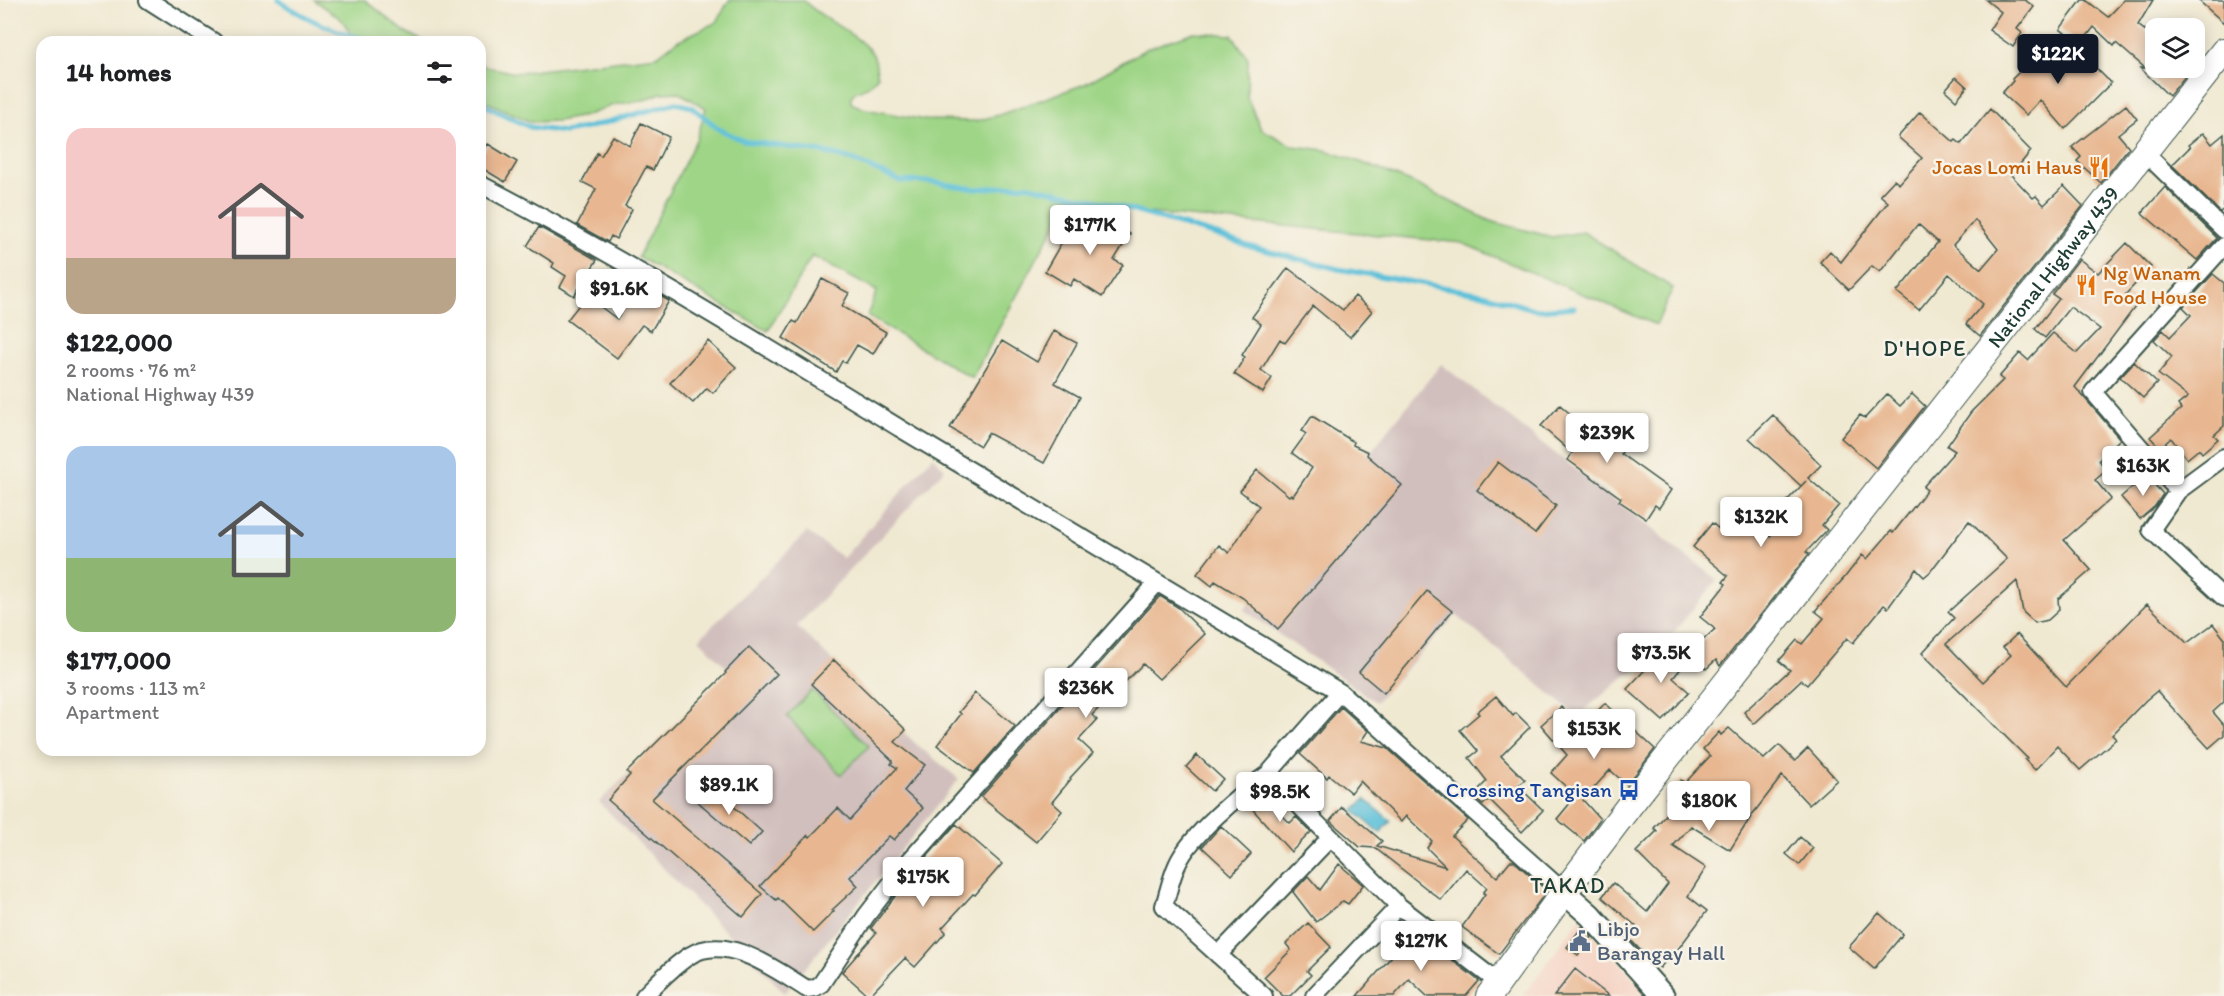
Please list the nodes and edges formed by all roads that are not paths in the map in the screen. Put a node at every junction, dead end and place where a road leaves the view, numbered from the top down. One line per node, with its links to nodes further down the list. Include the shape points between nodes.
1 (148, 0): 2 (street)
2 (205, 36)
3 (2224, 51): 4 (main road, National Highway 439)
4 (2144, 152): 6 (street); 15 (main road, National Highway 439)
5 (486, 187): 10 (street, via 576,235 818,377)
6 (2224, 230)
7 (2224, 246): 9 (street, via 2093,392)
8 (2224, 457): 9 (street)
9 (2178, 491): 11 (street, via 2151,530)
10 (1156, 583): 12 (street); 19 (street, via 903,868 821,984 807,989 742,954 710,949 691,954)
11 (2224, 598)
12 (1340, 692): 13 (street); 15 (street)
13 (1268, 774): 14 (street); 17 (street, via 1244,791 1201,833 1177,864 1164,906)
14 (1330, 838): 16 (street); 17 (street)
15 (1564, 892): 18 (main road, National Highway 439); 22 (street)
16 (1399, 906): 18 (street); 21 (street)
17 (1218, 955): 20 (street)
18 (1494, 990)
19 (644, 996)
20 (1264, 996)
21 (1314, 996)
22 (1663, 996)

